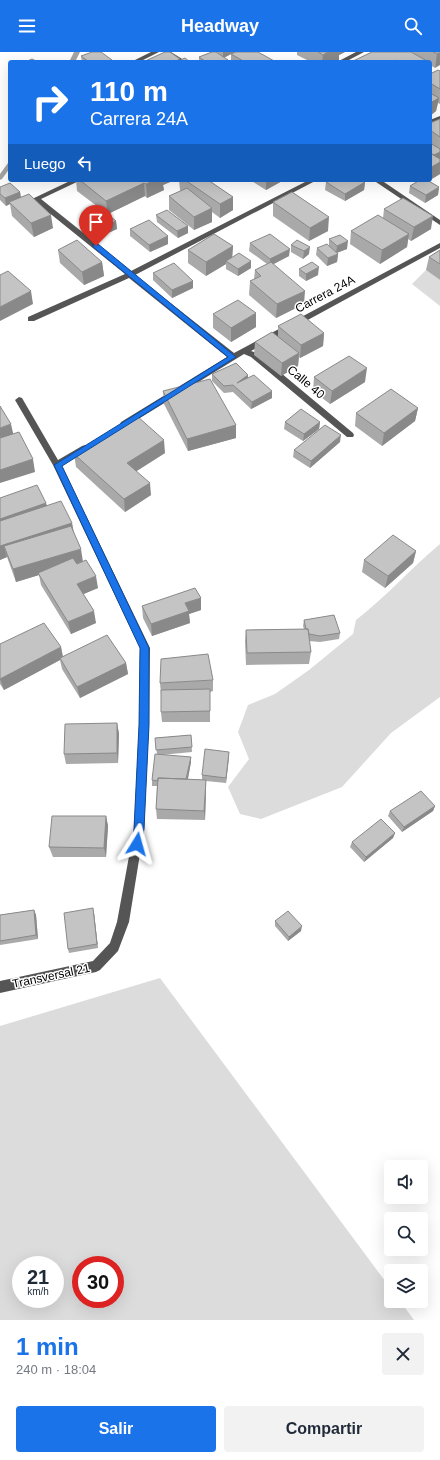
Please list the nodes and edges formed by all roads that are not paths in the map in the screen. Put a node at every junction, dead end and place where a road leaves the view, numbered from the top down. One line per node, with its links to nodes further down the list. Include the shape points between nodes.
1 (156, 52): 4 (street)
2 (167, 52): 5 (street)
3 (361, 52): 6 (street)
4 (138, 60)
5 (181, 60)
6 (344, 60)
7 (74, 182): 12 (street, via 36,199)
8 (310, 182): 12 (street)
9 (379, 182): 10 (street)
10 (440, 224)
11 (440, 245): 14 (street, Carrera 24A)
12 (131, 274): 13 (street); 15 (street)
13 (31, 319)
14 (244, 351): 15 (street, Carrera 24A); 18 (street, Calle 40, via 254,355)
15 (233, 357): 17 (street, Carrera 24A)
16 (19, 400): 20 (street, Transversal 21)
17 (118, 428)
18 (350, 435)
19 (91, 444): 20 (street)
20 (58, 465): 21 (street, Transversal 21, via 145,648 139,829 123,922 114,947 96,966)
21 (0, 987)

